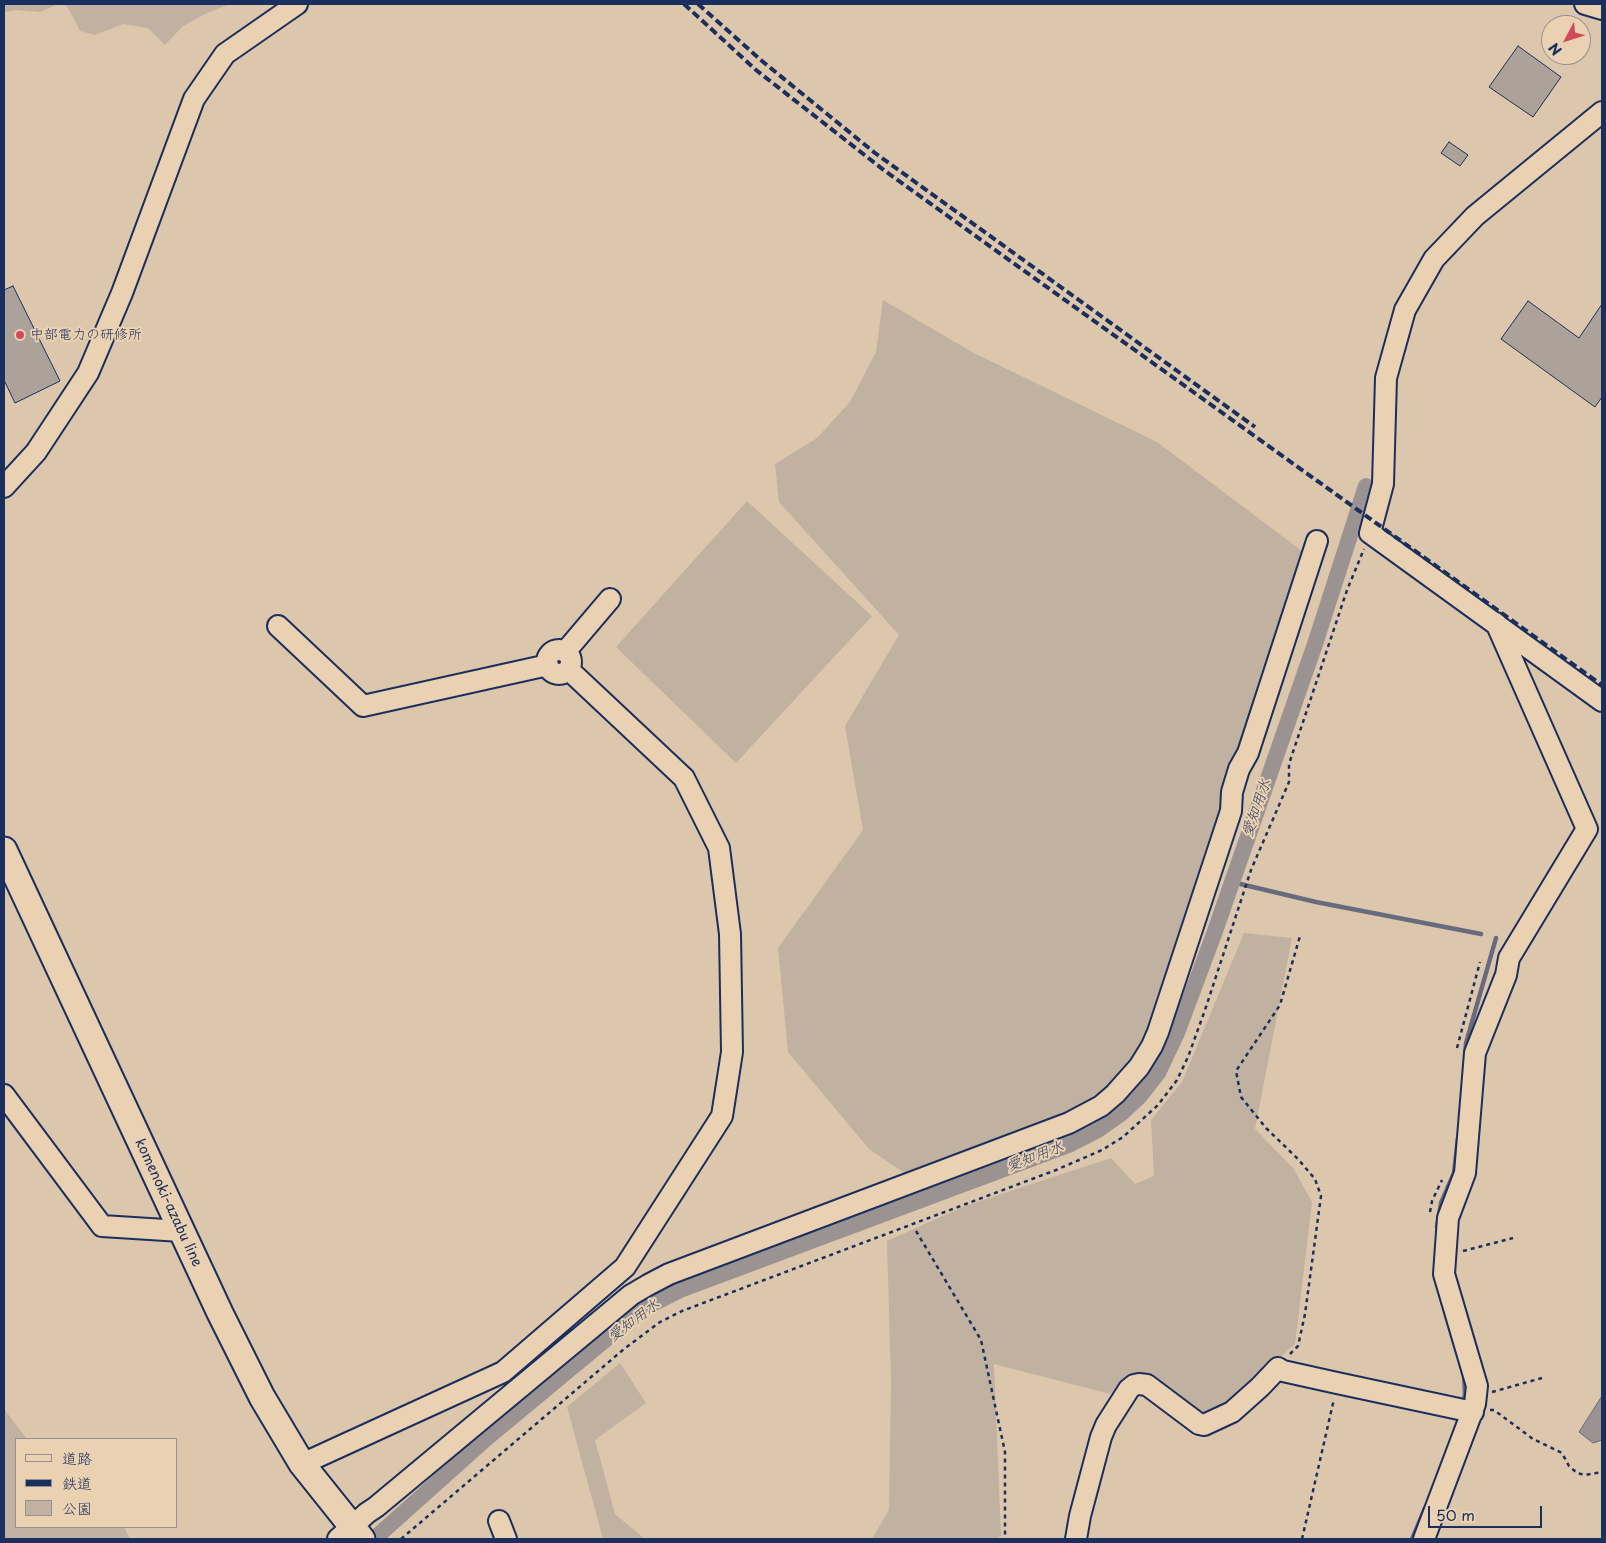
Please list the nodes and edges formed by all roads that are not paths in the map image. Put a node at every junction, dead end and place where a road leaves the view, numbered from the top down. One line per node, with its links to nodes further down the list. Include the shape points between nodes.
1 (297, 4): 5 (street, via 225,54 194,99 122,293 88,373 36,452)
2 (1585, 4): 3 (street)
3 (1602, 9)
4 (1602, 112): 8 (street, via 1475,216 1434,259 1405,310 1386,378 1383,484 1370,533)
5 (4, 488)
6 (1317, 541): 18 (street, via 1248,754 1239,769 1232,792 1231,811 1158,1032 1139,1067 1115,1094 1101,1106 1069,1123 669,1274 648,1285 631,1295 399,1488)
7 (610, 599): 10 (street)
8 (1496, 623): 11 (street); 15 (street, via 1587,829 1509,958 1506,975 1475,1053 1465,1173 1448,1218 1444,1274 1477,1386)
9 (278, 626): 10 (street, via 363,706 548,665 552,672 559,674)
10 (567, 661): 16 (street, via 684,778 719,848 730,934 732,1052 722,1116 625,1267 502,1372)
11 (1602, 701)
12 (4, 850): 14 (main road, komenoki-azabu line)
13 (4, 1096): 14 (street, via 102,1226)
14 (181, 1231): 16 (main road, komenoki-azabu line, via 262,1397)
15 (1474, 1405): 19 (street); 21 (street, via 1338,1383 1278,1368 1232,1412 1204,1425 1147,1385 1134,1385 1101,1436)
16 (302, 1464): 18 (main road, komenoki-azabu line)
17 (499, 1521): 20 (street)
18 (351, 1533)
19 (1429, 1537)
20 (506, 1539)
21 (1076, 1539)

